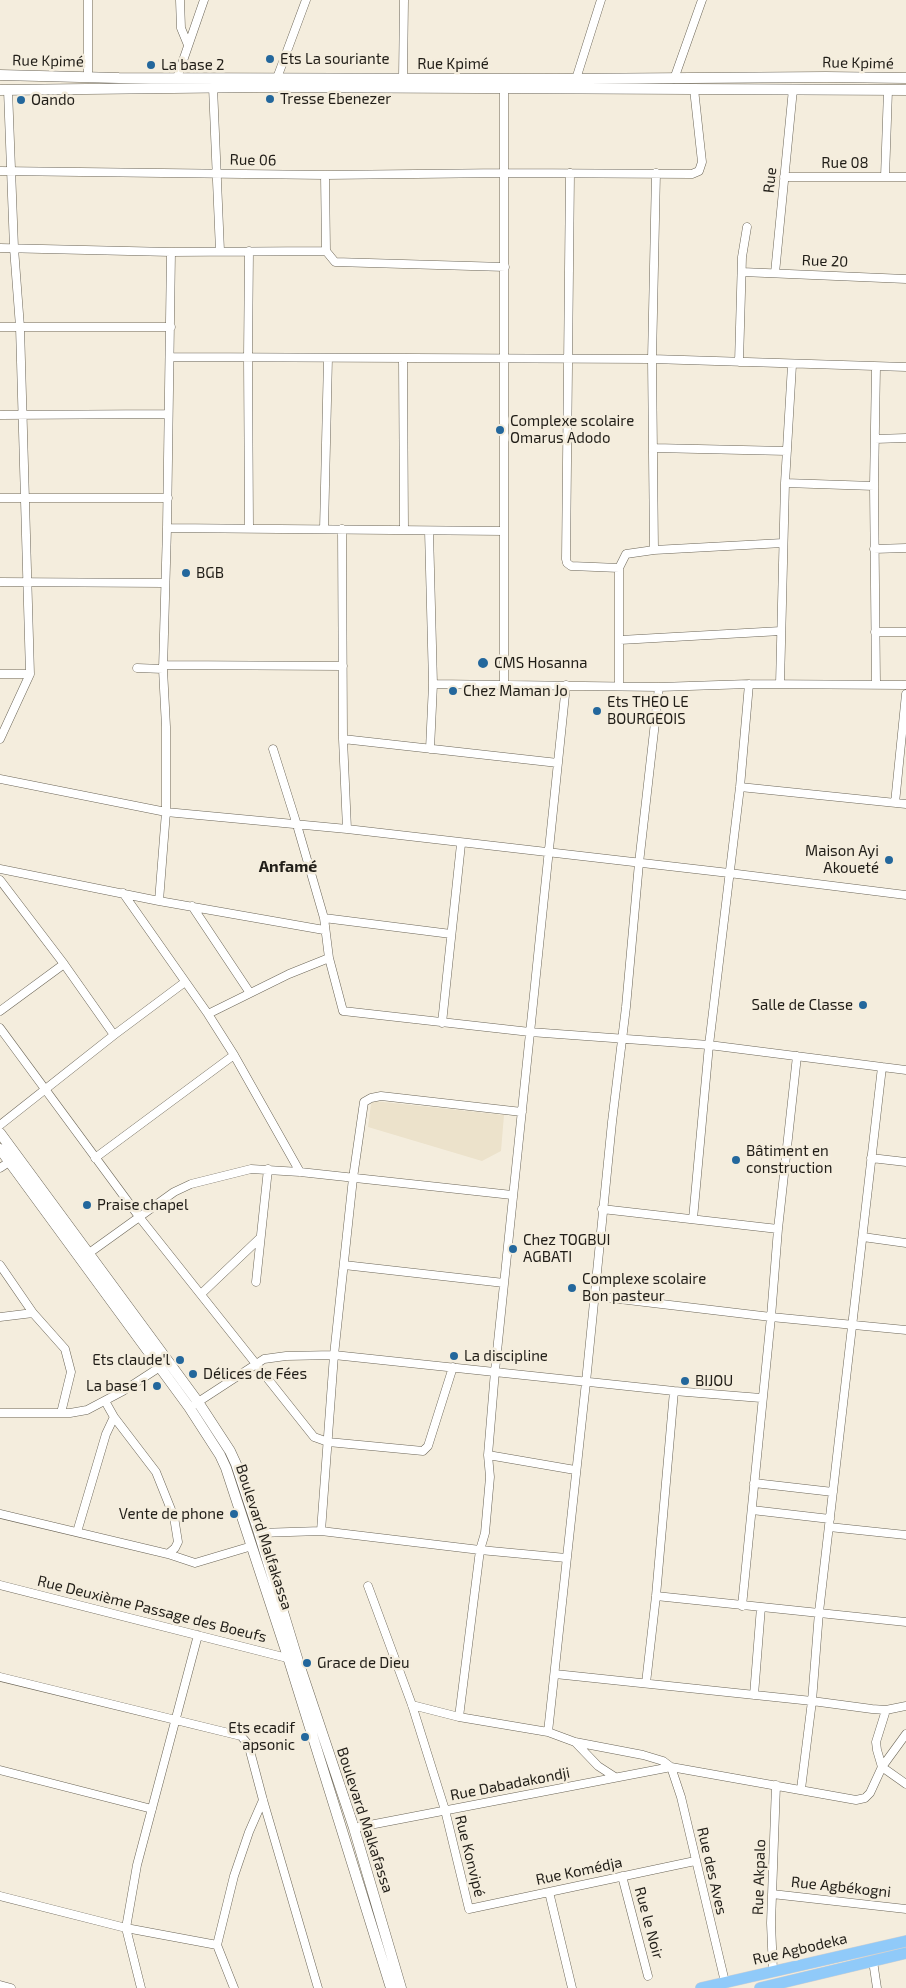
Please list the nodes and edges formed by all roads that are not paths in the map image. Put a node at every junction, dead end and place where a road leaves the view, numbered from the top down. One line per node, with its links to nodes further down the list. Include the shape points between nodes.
1 (88, 0): 10 (street)
2 (180, 0): 8 (street, via 181,28)
3 (204, 0): 8 (street)
4 (306, 0): 12 (street)
5 (404, 0): 13 (street)
6 (601, 0): 15 (street)
7 (702, 0): 16 (street)
8 (188, 45): 11 (street)
9 (0, 75): 10 (main road, Rue Kpimé)
10 (88, 77): 11 (main road, Rue Kpimé)
11 (177, 78): 12 (main road, Rue Kpimé)
12 (277, 78): 13 (main road, Rue Kpimé)
13 (402, 78): 15 (main road, Rue Kpimé)
14 (906, 78): 16 (main road, Rue Kpimé)
15 (576, 79): 16 (main road, Rue Kpimé)
16 (674, 79)
17 (213, 87): 18 (main road, Rue Kpimé); 21 (main road, Rue Kpimé); 26 (street)
18 (504, 88): 19 (main road, Rue Kpimé); 27 (street)
19 (694, 89): 20 (main road, Rue Kpimé); 29 (street, Rue 06, via 701,167 692,174)
20 (793, 89): 22 (main road, Rue Kpimé); 31 (street, Rue)
21 (4, 90): 25 (street)
22 (888, 90): 23 (main road, Rue Kpimé); 32 (street)
23 (906, 90)
24 (0, 171): 25 (street, Rue 06)
25 (12, 171): 26 (street, Rue 06); 36 (street)
26 (217, 173): 30 (street, Rue 06); 37 (street)
27 (506, 173): 28 (street, Rue 06); 30 (street, Rue 06); 41 (street)
28 (570, 173): 29 (street, Rue 06); 53 (street)
29 (656, 174): 54 (street)
30 (325, 175): 39 (street)
31 (784, 177): 32 (street, Rue 08); 43 (street, Rue)
32 (885, 177): 33 (street, Rue 08)
33 (906, 177)
34 (747, 226): 42 (street)
35 (0, 248): 36 (street)
36 (14, 248): 40 (street); 47 (street)
37 (220, 251): 38 (street); 40 (street)
38 (249, 251): 39 (street); 48 (street)
39 (326, 251): 41 (street, via 332,260 339,263)
40 (171, 252): 46 (street)
41 (504, 267): 52 (street)
42 (742, 272): 43 (street, Rue 20); 55 (street)
43 (775, 273): 44 (street, Rue 20)
44 (906, 278)
45 (0, 327): 47 (street)
46 (171, 327): 47 (street); 49 (street)
47 (20, 328): 61 (street)
48 (248, 356): 49 (street); 50 (street); 72 (street)
49 (170, 357): 59 (street)
50 (328, 358): 51 (street); 73 (street)
51 (403, 359): 52 (street); 75 (street)
52 (504, 359): 53 (street); 77 (street)
53 (567, 359): 54 (street); 82 (street, via 567,563 571,566)
54 (652, 359): 55 (street); 64 (street)
55 (739, 362): 56 (street)
56 (792, 365): 57 (street); 65 (street)
57 (876, 367): 58 (street); 63 (street)
58 (906, 367)
59 (168, 414): 61 (street); 70 (street)
60 (0, 415): 61 (street)
61 (22, 415): 69 (street)
62 (906, 438): 63 (street)
63 (875, 439): 67 (street)
64 (654, 448): 65 (street); 81 (street)
65 (787, 451): 66 (street)
66 (785, 483): 67 (street); 78 (street)
67 (874, 486): 79 (street)
68 (0, 498): 69 (street)
69 (25, 498): 70 (street); 84 (street)
70 (168, 498): 71 (street)
71 (167, 528): 72 (street); 85 (street)
72 (249, 528): 73 (street)
73 (324, 529): 74 (street)
74 (342, 529): 75 (street); 90 (street)
75 (404, 530): 76 (street)
76 (430, 531): 77 (street); 96 (street)
77 (504, 531): 95 (street)
78 (783, 543): 81 (street); 86 (street)
79 (874, 548): 80 (street); 87 (street)
80 (906, 548)
81 (654, 550): 82 (street, via 626,554)
82 (619, 568): 89 (street)
83 (0, 582): 84 (street)
84 (27, 582): 85 (street); 94 (street)
85 (164, 583): 91 (street)
86 (781, 631): 89 (street); 98 (street)
87 (875, 632): 88 (street); 99 (street)
88 (906, 632)
89 (620, 640): 102 (street)
90 (343, 666): 91 (street); 105 (street)
91 (163, 667): 92 (street); 114 (street)
92 (137, 668)
93 (0, 674): 94 (street)
94 (30, 674): 106 (street)
95 (504, 683): 96 (street); 100 (street)
96 (433, 684): 108 (street)
97 (749, 684): 98 (street); 103 (street); 111 (street)
98 (780, 684): 99 (street)
99 (876, 684): 101 (street)
100 (566, 685): 102 (street); 109 (street)
101 (906, 685)
102 (619, 686): 103 (street)
103 (659, 687): 119 (street)
104 (906, 694): 112 (street)
105 (344, 739): 108 (street); 116 (street)
106 (0, 740)
107 (273, 749): 115 (street)
108 (430, 749): 109 (street)
109 (558, 763): 118 (street)
110 (0, 779): 114 (street)
111 (740, 787): 112 (street); 121 (street)
112 (895, 803): 113 (street)
113 (906, 804)
114 (166, 812): 115 (street); 125 (street)
115 (297, 825): 116 (street); 127 (street)
116 (347, 829): 117 (street)
117 (461, 844): 118 (street); 129 (street)
118 (548, 852): 119 (street); 138 (street)
119 (639, 863): 121 (street); 140 (street)
120 (0, 869): 123 (street)
121 (728, 873): 124 (street); 141 (street)
122 (0, 880): 131 (street)
123 (123, 894): 125 (street); 132 (street)
124 (906, 895)
125 (159, 901): 126 (street)
126 (192, 906): 128 (street); 133 (street)
127 (324, 918): 128 (street); 129 (street)
128 (324, 930): 130 (street)
129 (451, 934): 136 (street)
130 (329, 958): 133 (street); 136 (street, via 343,1011)
131 (64, 964): 134 (street); 139 (street)
132 (185, 982): 135 (street); 139 (street)
133 (250, 993): 135 (street)
134 (0, 1011)
135 (208, 1014): 142 (street)
136 (442, 1023): 138 (street)
137 (0, 1028): 146 (street)
138 (530, 1032): 140 (street); 147 (street)
139 (114, 1035): 146 (street)
140 (622, 1039): 141 (street); 160 (street)
141 (709, 1045): 143 (street); 162 (street)
142 (234, 1055): 151 (street); 157 (street)
143 (797, 1056): 144 (street); 163 (street)
144 (882, 1067): 145 (street); 152 (street)
145 (906, 1070)
146 (45, 1090): 148 (street); 151 (street)
147 (522, 1112): 158 (street, via 381,1096 371,1098 364,1102); 159 (street)
148 (0, 1125)
149 (0, 1133): 167 (main road, Boulevard Malfakassa)
150 (0, 1149): 153 (main road, Boulevard Malfakassa)
151 (95, 1158): 161 (street)
152 (871, 1158): 154 (street); 164 (street)
153 (9, 1162): 155 (street); 167 (main road, Boulevard Malfakassa)
154 (906, 1162)
155 (0, 1168)
156 (268, 1169): 157 (street); 161 (street, via 251,1169 191,1184 174,1192); 165 (street)
157 (300, 1172): 158 (street)
158 (353, 1178): 159 (street); 169 (street)
159 (512, 1196): 171 (street)
160 (602, 1209): 162 (street); 173 (street)
161 (140, 1218): 167 (street); 172 (street)
162 (693, 1219): 163 (street)
163 (778, 1229): 176 (street)
164 (863, 1237): 166 (street); 177 (street)
165 (260, 1238): 170 (street); 172 (street)
166 (906, 1242)
167 (85, 1256): 182 (main road, Boulevard Malfakassa); 188 (main road, Boulevard Malfakassa)
168 (0, 1265): 174 (street)
169 (344, 1265): 171 (street); 179 (street)
170 (256, 1282)
171 (504, 1283): 183 (street)
172 (201, 1294): 180 (street)
173 (594, 1296): 176 (street); 184 (street)
174 (33, 1313): 175 (street); 190 (street, via 64,1349 69,1360 71,1372)
175 (0, 1317)
176 (771, 1317): 177 (street); 186 (street)
177 (853, 1323): 178 (street); 196 (street)
178 (906, 1330)
179 (334, 1355): 180 (street, via 273,1357); 181 (street); 192 (street)
180 (255, 1364): 188 (street); 192 (street, via 314,1437)
181 (453, 1367): 183 (street); 192 (street, via 428,1446 423,1451)
182 (160, 1368): 187 (street); 188 (main road, Boulevard Malfakassa)
183 (495, 1371): 184 (street); 193 (street)
184 (586, 1382): 185 (street); 194 (street)
185 (674, 1391): 186 (street); 210 (street)
186 (761, 1398): 195 (street)
187 (105, 1401): 190 (street, via 87,1410); 191 (street)
188 (193, 1405): 202 (main road, Boulevard Malfakassa, via 230,1451); 204 (main road, Boulevard Malfakassa, via 226,1468)
189 (0, 1413): 190 (street)
190 (62, 1413)
191 (114, 1417): 201 (street); 206 (street, via 156,1472 174,1517 178,1542)
192 (328, 1442): 200 (street)
193 (488, 1456): 194 (street); 205 (street, via 490,1477 486,1534)
194 (575, 1470): 207 (street)
195 (754, 1484): 196 (street); 197 (street)
196 (833, 1492): 199 (street)
197 (752, 1510): 199 (street); 211 (street)
198 (0, 1514): 201 (street)
199 (830, 1523): 203 (street); 213 (street)
200 (321, 1531): 202 (street); 205 (street)
201 (77, 1532): 206 (street)
202 (259, 1533): 216 (main road, Boulevard Malfakassa)
203 (906, 1535)
204 (252, 1546): 206 (street, via 195,1563); 216 (main road, Boulevard Malfakassa)
205 (480, 1550): 207 (street); 225 (street)
206 (168, 1554)
207 (566, 1558): 217 (street)
208 (0, 1585): 215 (street, Rue Deuxième Passage des Boeufs)
209 (368, 1586): 222 (street, Rue Konvipé)
210 (656, 1596): 211 (street); 219 (street)
211 (742, 1606): 212 (street)
212 (761, 1607): 213 (street); 220 (street)
213 (819, 1612): 214 (street); 221 (street)
214 (906, 1622)
215 (198, 1635): 216 (street, Rue Deuxième Passage des Boeufs); 226 (street)
216 (293, 1659): 240 (main road, Boulevard Malkafassa); 261 (main road, Boulevard Malfakassa)
217 (555, 1674): 219 (street); 227 (street)
218 (0, 1677): 226 (street)
219 (646, 1683): 220 (street)
220 (754, 1696): 221 (street)
221 (812, 1701): 224 (street); 236 (street)
222 (412, 1705): 225 (street); 239 (street, Rue Konvipé)
223 (906, 1706): 224 (street)
224 (886, 1710): 231 (street, via 876,1742)
225 (459, 1718): 227 (street)
226 (176, 1721): 237 (street, via 241,1736 248,1743); 238 (street)
227 (548, 1732): 229 (street)
228 (906, 1734): 231 (street)
229 (575, 1742): 230 (street, via 643,1756); 233 (street)
230 (671, 1766): 233 (street, Rue Dabadakondji); 235 (street); 241 (street, Rue des Aves)
231 (882, 1767): 234 (street); 236 (street, via 865,1798 856,1800)
232 (0, 1770): 238 (street)
233 (615, 1778): 239 (street, Rue Dabadakondji)
234 (906, 1784)
235 (776, 1785): 236 (street); 244 (street, Rue Akpalo)
236 (800, 1790)
237 (263, 1800): 250 (street, via 234,1876); 260 (street)
238 (152, 1809): 248 (street)
239 (445, 1810): 240 (street, Rue Dabadakondji); 246 (street, Rue Konvipé)
240 (354, 1828): 262 (main road, Boulevard Malkafassa)
241 (695, 1861): 242 (street, Rue Komédja); 256 (street, Rue des Aves)
242 (622, 1876): 243 (street, Rue Komédja); 254 (street, Rue le Noir)
243 (548, 1892): 246 (street, Rue Komédja); 263 (street)
244 (772, 1894): 247 (street, Rue Agbékogni); 253 (street, Rue Akpalo, via 770,1948)
245 (0, 1896): 248 (street)
246 (469, 1909)
247 (906, 1909)
248 (126, 1928): 250 (street); 258 (street)
249 (906, 1941): 253 (main road, Rue Agbodeka)
250 (217, 1945): 259 (street)
251 (906, 1953): 252 (main road, Rue Agbodeka)
252 (873, 1961): 265 (main road, Rue Agbodeka); 266 (street)
253 (773, 1970): 256 (main road, Rue Agbodeka)
254 (648, 1976)
255 (0, 1985): 257 (street)
256 (726, 1985): 264 (main road, Rue Agbodeka)
257 (11, 1988)
258 (141, 1988)
259 (234, 1988)
260 (318, 1988)
261 (391, 1988)
262 (401, 1988)
263 (572, 1988)
264 (701, 1988)
265 (760, 1988)
266 (877, 1988)

